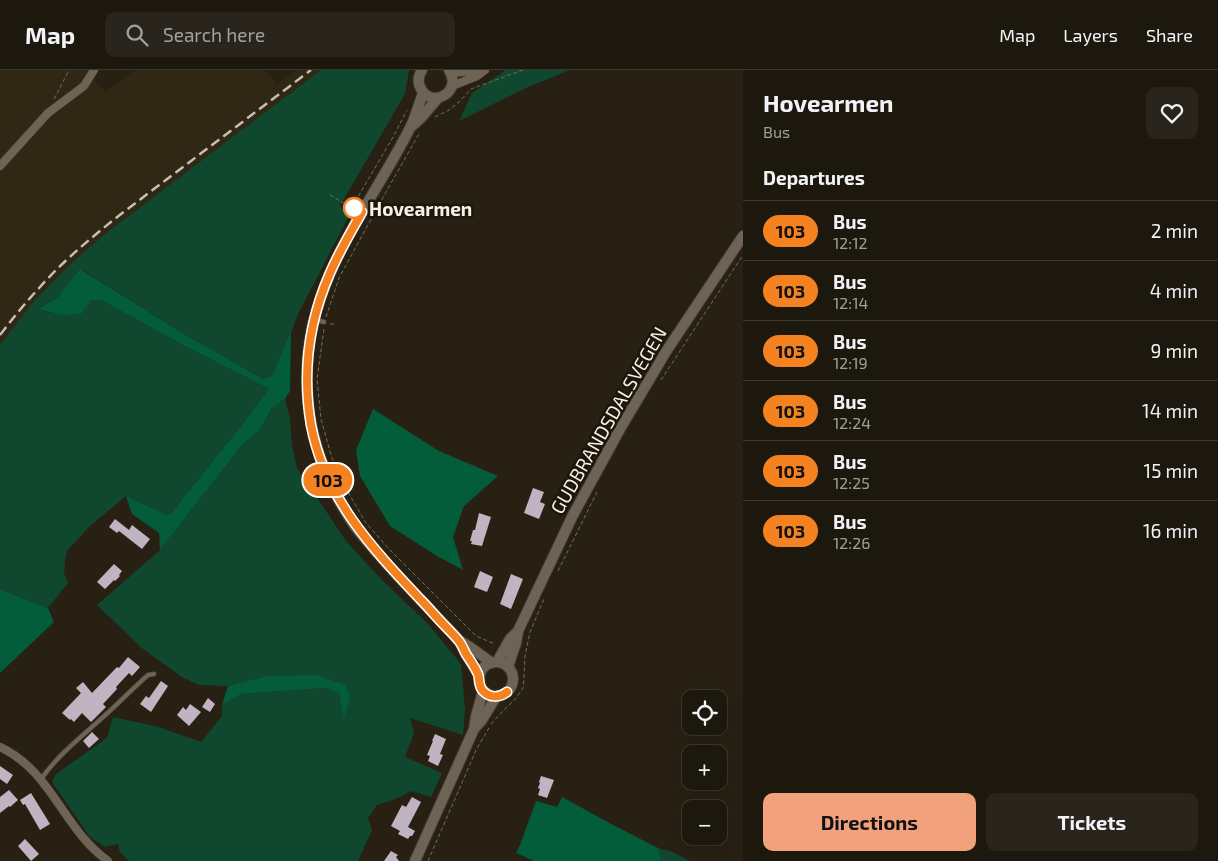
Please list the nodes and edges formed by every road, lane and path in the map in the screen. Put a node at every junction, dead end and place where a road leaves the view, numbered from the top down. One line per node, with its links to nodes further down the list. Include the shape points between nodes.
1 (70, 70): 11 (path)
2 (94, 70): 11 (street, via 84,86)
3 (422, 70): 8 (main road, via 418,83)
4 (485, 70): 6 (street); 7 (street)
5 (523, 70): 12 (path, via 471,89 460,102)
6 (450, 71): 7 (main road)
7 (452, 86): 9 (main road, via 449,92)
8 (423, 93): 9 (main road); 13 (main road)
9 (438, 98): 13 (main road)
10 (408, 107): 17 (path)
11 (48, 113): 15 (street)
12 (435, 117)
13 (411, 126): 17 (main road)
14 (424, 126): 21 (path, via 339,278)
15 (0, 166)
16 (330, 195): 17 (path)
17 (357, 210): 20 (main road)
18 (743, 236): 26 (main road, GUDBRANDSDALSVEGEN, via 628,414 573,515)
19 (743, 255): 22 (path)
20 (314, 320): 21 (lane); 27 (main road, via 307,362 308,404 315,443 329,480 345,511 367,541)
21 (324, 322): 28 (path, via 317,379 321,419 338,475 366,523 390,550 476,636)
22 (661, 379)
23 (596, 493): 24 (path)
24 (557, 572)
25 (546, 596): 40 (path, via 530,632 523,688 479,743)
26 (518, 631): 29 (main road, GUDBRANDSDALSVEGEN); 30 (main road, GUDBRANDSDALSVEGEN)
27 (459, 641): 29 (main road); 32 (main road)
28 (501, 646)
29 (494, 662): 30 (main road); 32 (main road, via 484,667)
30 (508, 667): 34 (main road, via 513,683 504,695)
31 (154, 674): 37 (lane, via 148,675 72,745)
32 (479, 676): 33 (main road)
33 (483, 691): 34 (main road); 35 (main road)
34 (496, 697): 35 (main road)
35 (474, 729): 39 (main road)
36 (0, 747): 37 (street, via 18,757)
37 (41, 779): 38 (street, via 79,832)
38 (108, 861)
39 (415, 861)
40 (428, 861)

